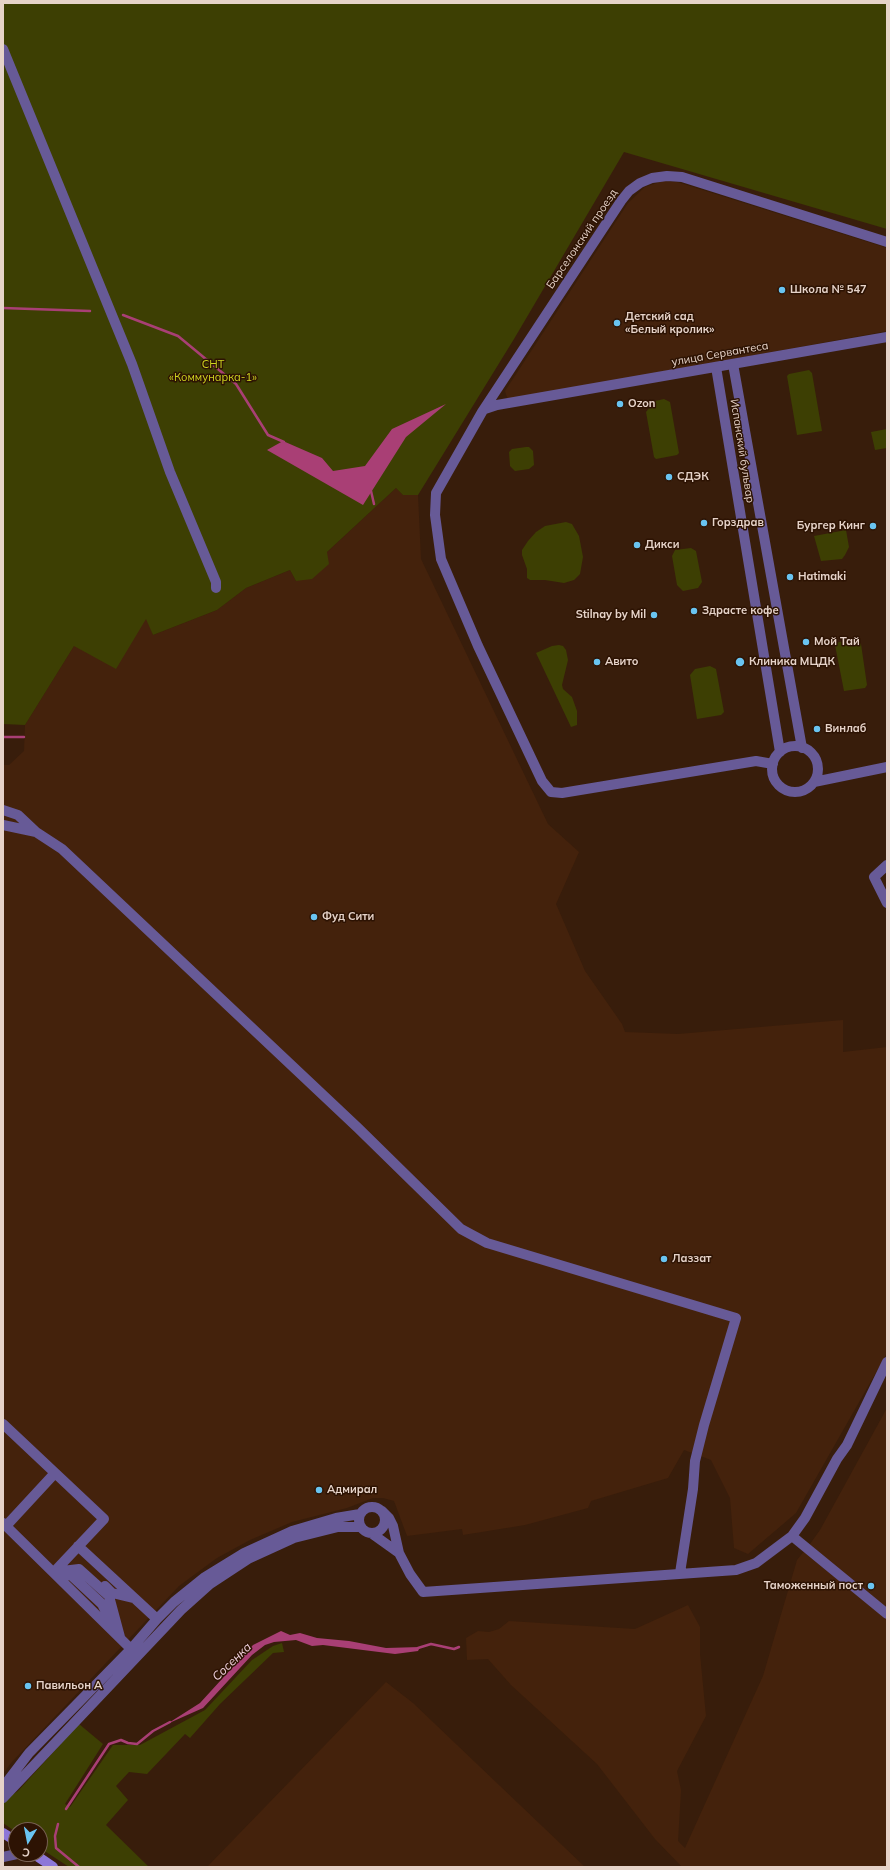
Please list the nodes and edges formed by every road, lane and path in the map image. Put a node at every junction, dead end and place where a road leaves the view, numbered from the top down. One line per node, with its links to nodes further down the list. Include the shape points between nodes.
1 (3, 49): 9 (street, via 132,364 170,472 216,582)
2 (887, 242): 6 (street, Барселонский проезд, via 682,178 652,178 629,191 621,201)
3 (887, 336): 4 (street, улица Сервантеса)
4 (733, 364): 5 (street, улица Сервантеса); 10 (street, Испанский бульвар)
5 (716, 366): 7 (street, улица Сервантеса); 11 (street, Испанский бульвар)
6 (499, 387): 7 (street, via 500,399); 8 (street, Барселонский проезд)
7 (507, 403): 8 (street, улица Сервантеса)
8 (485, 408): 12 (street, Барселонский проезд, via 436,493 435,515 440,555 478,646 545,786 551,792 562,793 756,761)
9 (216, 588)
10 (802, 748): 11 (street, via 795,746); 14 (street, via 817,761 817,776)
11 (780, 752): 12 (street)
12 (773, 764): 14 (street, via 775,780 786,790 802,791)
13 (887, 767): 14 (street)
14 (814, 782)
15 (3, 810): 17 (street, via 18,815)
16 (3, 825): 17 (street)
17 (36, 832): 32 (street, via 62,849 358,1128 461,1229 487,1243 736,1318 696,1461)
18 (887, 865): 19 (street, via 874,877)
19 (887, 903)
20 (887, 1362): 28 (street, via 847,1445)
21 (3, 1424): 22 (street)
22 (55, 1473): 25 (street); 29 (street, via 104,1519)
23 (382, 1511): 24 (street, via 370,1507); 27 (street, via 385,1518 384,1526 379,1532); 30 (street, via 393,1526)
24 (360, 1514): 26 (street); 35 (street, via 292,1531 244,1553 205,1577)
25 (5, 1525): 31 (street)
26 (361, 1527): 27 (street); 39 (street, via 338,1527 294,1538 248,1559 210,1584 181,1610)
27 (371, 1533): 30 (street)
28 (792, 1536): 32 (street, via 756,1563 736,1570); 34 (street)
29 (78, 1546): 31 (street); 33 (street, via 93,1553 123,1581); 33 (street, via 82,1565 112,1593)
30 (399, 1552): 32 (street, via 423,1592)
31 (54, 1572): 36 (street); 36 (street, via 75,1572 105,1600)
32 (680, 1573)
33 (136, 1599): 35 (street)
34 (887, 1614)
35 (157, 1619): 37 (street)
36 (120, 1638): 37 (street)
37 (131, 1649): 38 (street, via 29,1753)
38 (3, 1787)
39 (3, 1798)

